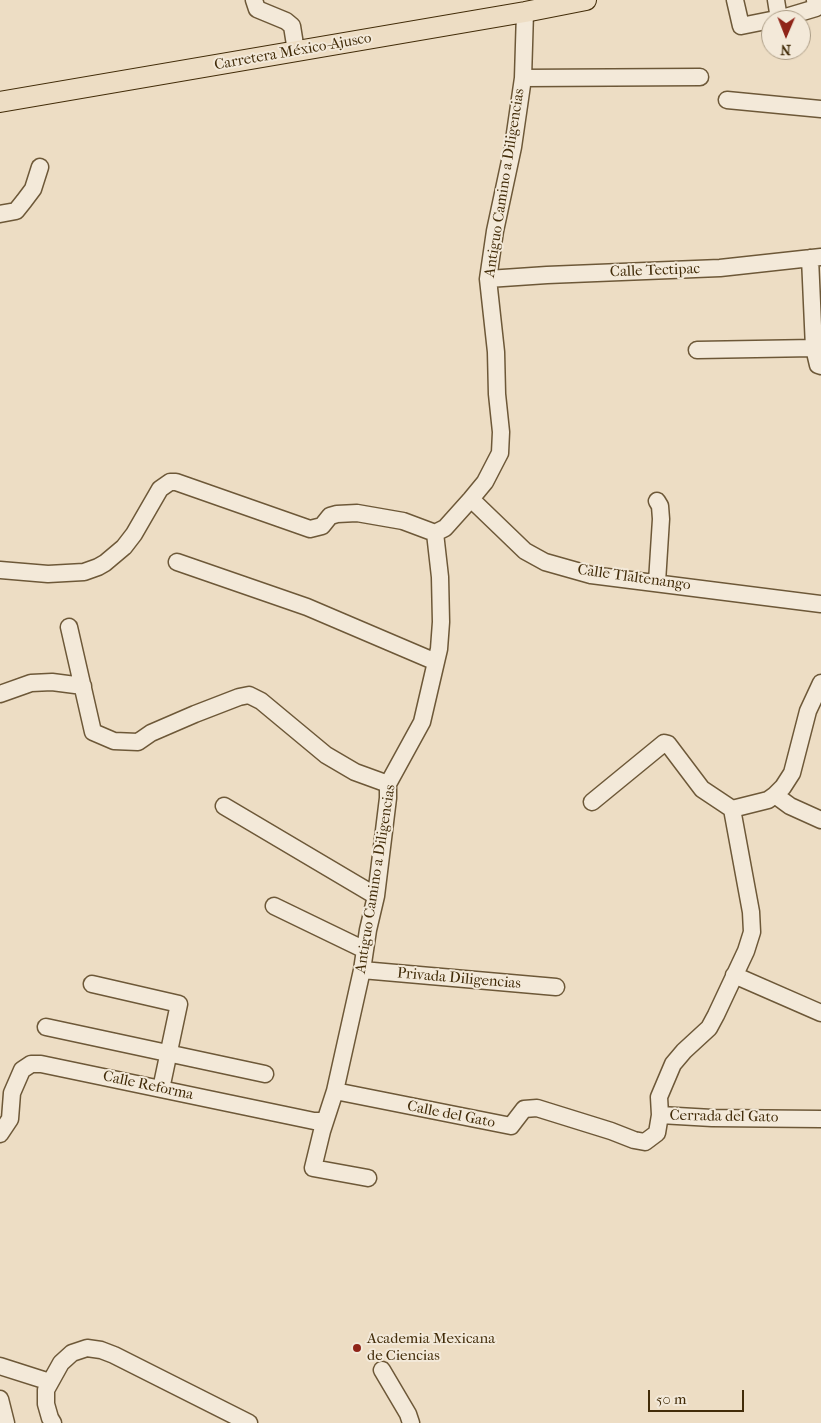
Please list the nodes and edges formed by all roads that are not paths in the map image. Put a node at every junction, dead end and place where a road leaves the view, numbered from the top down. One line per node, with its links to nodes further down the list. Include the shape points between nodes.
1 (254, 0): 9 (street, via 257,9 292,26)
2 (586, 0): 5 (main road, Carretera México-Ajusco)
3 (735, 0): 8 (street, via 742,26)
4 (815, 0): 6 (street, via 816,8)
5 (555, 3): 7 (main road, Carretera México-Ajusco)
6 (809, 10)
7 (525, 12): 9 (main road, Carretera México-Ajusco); 11 (street, Antiguo Camino a Diligencias)
8 (761, 22)
9 (296, 51): 13 (main road, Carretera México-Ajusco)
10 (700, 77): 11 (street)
11 (523, 78): 18 (street, Antiguo Camino a Diligencias)
12 (727, 100): 14 (street)
13 (0, 102)
14 (821, 109)
15 (40, 167): 16 (street, via 33,189 16,211)
16 (0, 214)
17 (815, 257): 18 (street, Calle Tectipac, via 720,268); 19 (street)
18 (488, 279): 22 (street, Antiguo Camino a Diligencias, via 496,352 500,453 485,482)
19 (814, 348): 20 (street); 21 (street)
20 (697, 350)
21 (821, 366)
22 (471, 499): 24 (street, Antiguo Camino a Diligencias, via 445,528); 27 (street, Calle Tlaltenango, via 525,550 545,562 591,574)
23 (657, 501): 27 (street, via 660,519)
24 (435, 532): 26 (street, via 402,521 356,513 330,516 322,526 310,529 180,482 170,482 160,489 124,547 98,567 84,572 48,574); 30 (street, Antiguo Camino a Diligencias, via 441,622)
25 (176, 562): 30 (street, via 307,607)
26 (0, 570)
27 (657, 582): 28 (street, Calle Tlaltenango)
28 (821, 604)
29 (69, 627): 32 (street)
30 (436, 662): 34 (street, Antiguo Camino a Diligencias, via 422,722)
31 (821, 684): 35 (street, via 808,711 792,773)
32 (83, 686): 33 (street, via 31,683); 34 (street, via 93,732 114,741 138,742 195,714 249,695 261,701 326,756 355,772)
33 (0, 694)
34 (388, 784): 40 (street, Antiguo Camino a Diligencias)
35 (775, 795): 38 (street, via 768,800); 39 (street, via 790,806)
36 (592, 802): 38 (street, via 664,743 702,789)
37 (224, 806): 40 (street)
38 (732, 809): 44 (street, via 752,932)
39 (821, 820)
40 (376, 896): 42 (street, Antiguo Camino a Diligencias)
41 (274, 906): 42 (street)
42 (365, 950): 43 (street, Antiguo Camino a Diligencias)
43 (362, 970): 46 (street, Privada Diligencias); 52 (street, Antiguo Camino a Diligencias)
44 (734, 975): 47 (street); 54 (street, via 709,1028 673,1064 659,1098)
45 (92, 984): 49 (street, via 179,1004)
46 (556, 987)
47 (821, 1013)
48 (46, 1027): 49 (street)
49 (169, 1054): 50 (street); 51 (street)
50 (265, 1074)
51 (161, 1089): 55 (street, Calle Reforma, via 31,1064 22,1070 12,1093); 57 (street, Calle Reforma)
52 (335, 1091): 57 (street, Antiguo Camino a Diligencias); 59 (street, Calle del Gato, via 510,1126 524,1109 537,1108)
53 (0, 1102): 55 (street)
54 (660, 1115): 56 (street, Cerrada del Gato); 59 (street, Cerrada del Gato, via 657,1133)
55 (10, 1119): 58 (street)
56 (821, 1119)
57 (325, 1121): 60 (street, Antiguo Camino a Diligencias, via 314,1168)
58 (0, 1134)
59 (645, 1142)
60 (368, 1178)
61 (0, 1366): 63 (street)
62 (382, 1370): 66 (street)
63 (50, 1382): 64 (street, via 46,1390 46,1404); 65 (street, via 61,1363 72,1354 88,1348 101,1350)
64 (53, 1423)
65 (249, 1423)
66 (411, 1423)

